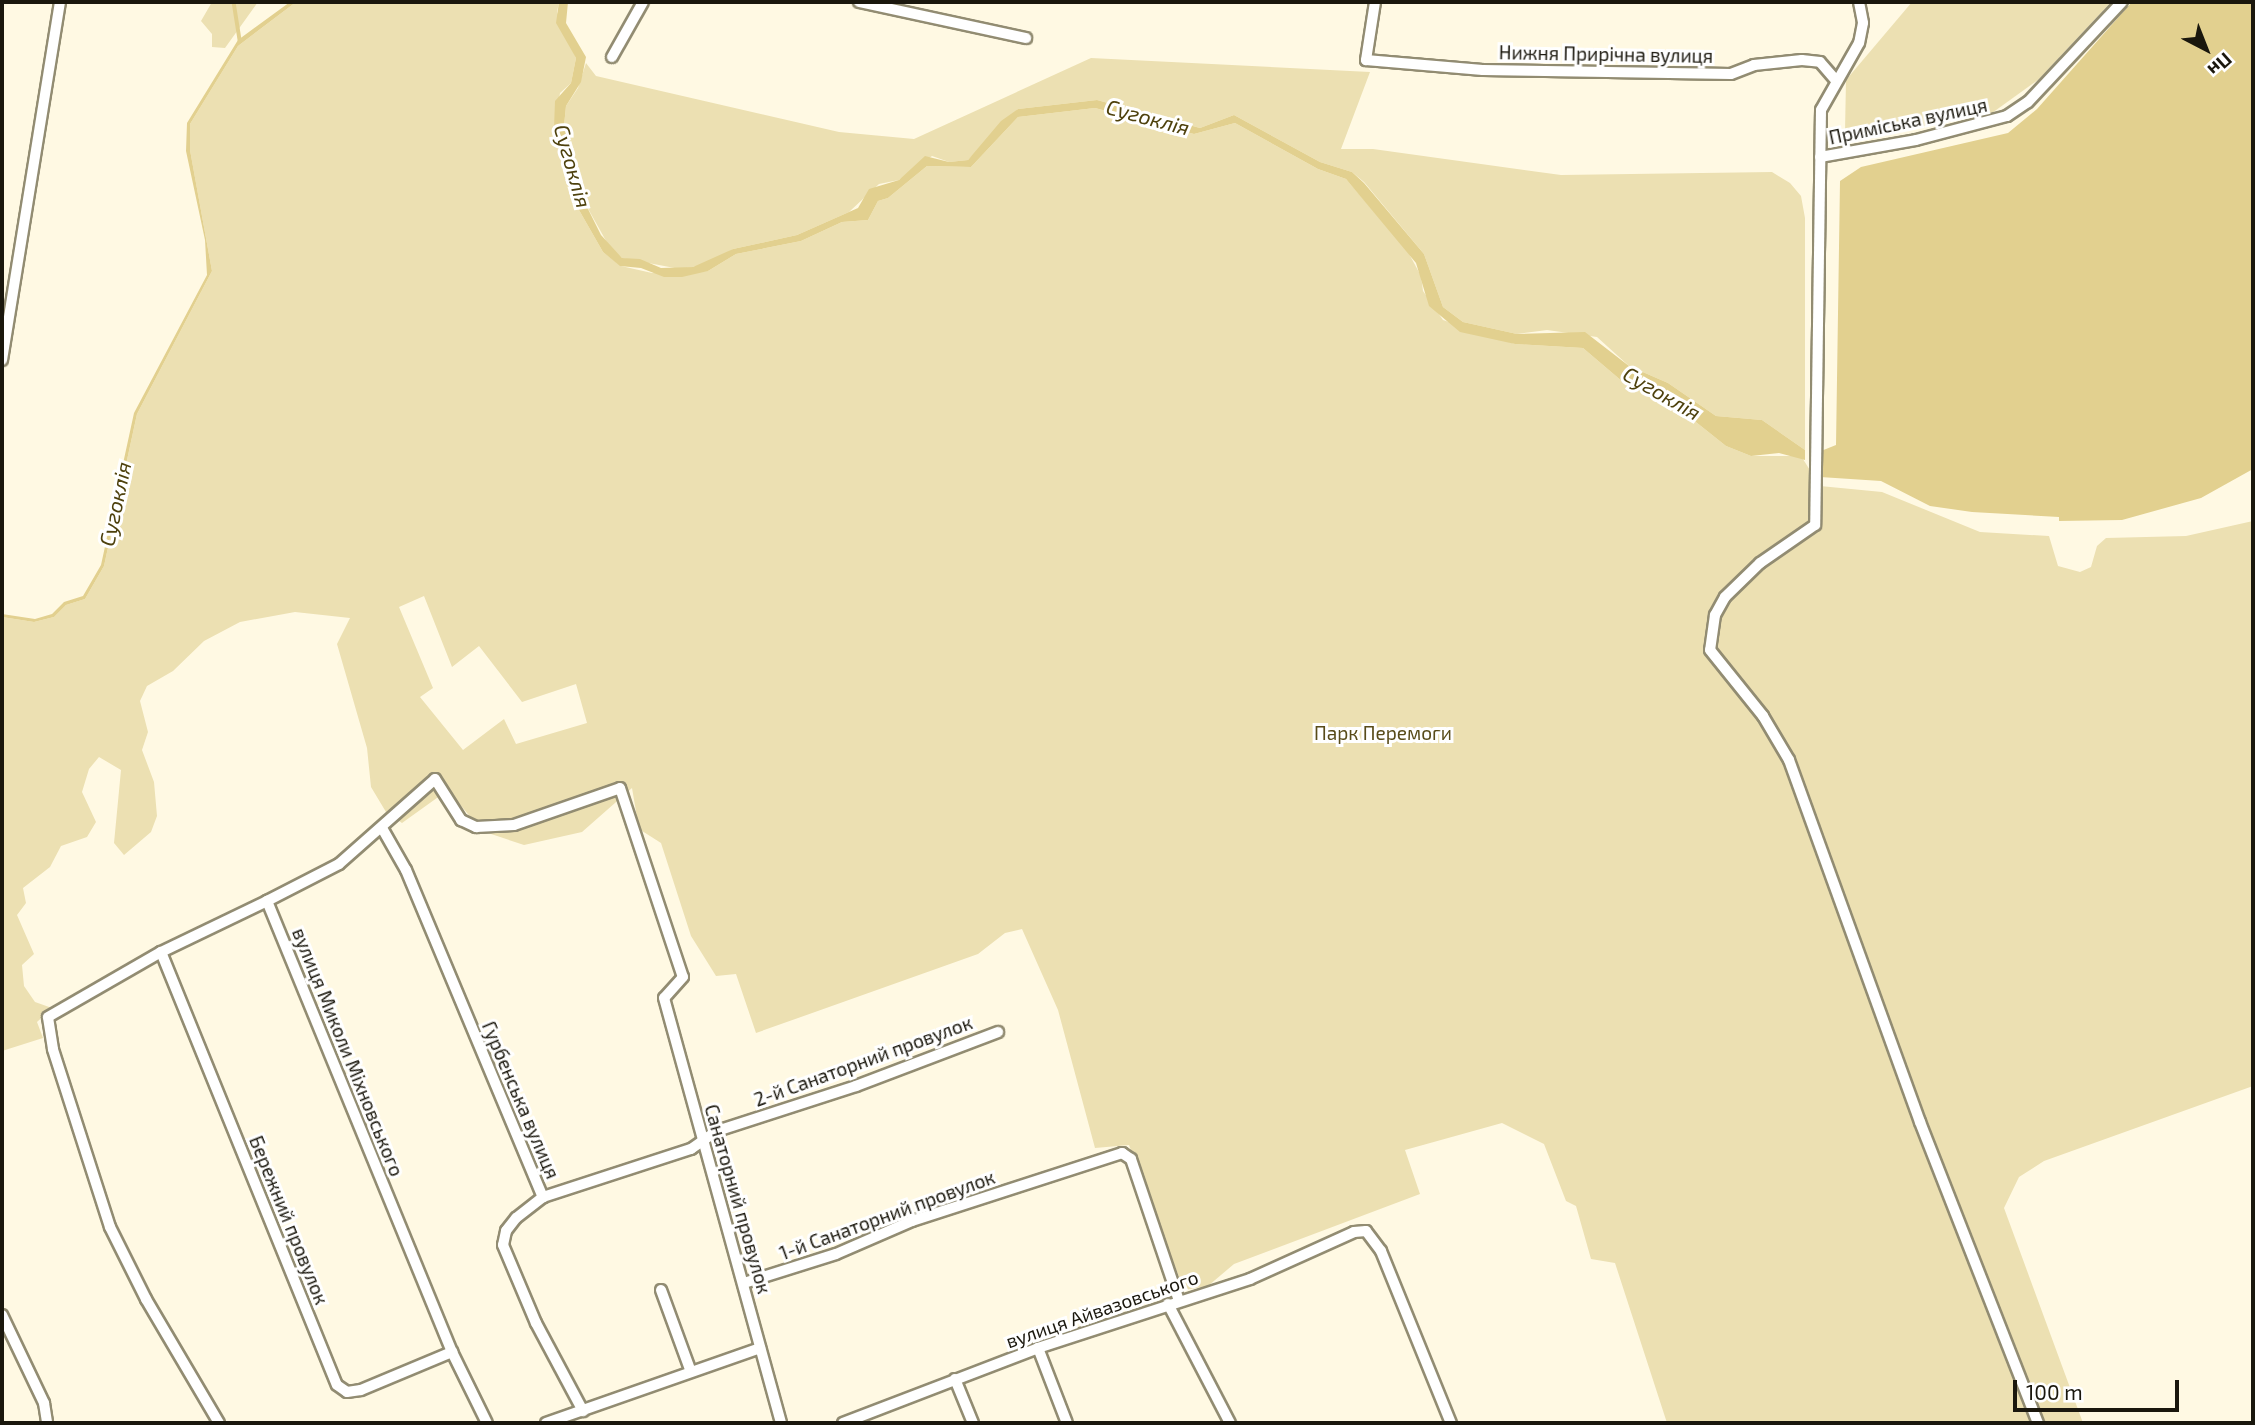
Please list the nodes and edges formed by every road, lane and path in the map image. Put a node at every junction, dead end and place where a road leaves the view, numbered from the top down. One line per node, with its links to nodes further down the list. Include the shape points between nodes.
1 (60, 2): 11 (street)
2 (643, 2): 8 (street)
3 (859, 2): 7 (street)
4 (1375, 2): 9 (street, Нижня Прирічна вулиця, via 1366,60 1483,70 1731,74 1754,65 1802,60 1820,62)
5 (1859, 2): 9 (street, via 1863,23 1859,43)
6 (2122, 2): 10 (street, Приміська вулиця, via 2028,102 2007,116 1916,141)
7 (1026, 38)
8 (612, 57)
9 (1835, 79): 10 (street, via 1821,110)
10 (1820, 157): 40 (street, via 1815,525 1760,563 1725,597 1715,615 1710,650 1763,716 1789,760 1920,1122)
11 (2, 360)
12 (382, 828): 13 (street, via 339,864); 16 (street, Санаторний провулок, via 435,779 461,820 476,827 514,825 620,788 683,977 664,998); 17 (street, Гурбенська вулиця, via 406,870)
13 (267, 901): 14 (street); 24 (street, вулиця Миколи Міхновського)
14 (161, 952): 24 (street, Бережний провулок, via 337,1385 347,1392 361,1390); 30 (street, via 48,1017 53,1049 110,1227 146,1299)
15 (998, 1032): 16 (street, 2-й Санаторний провулок, via 856,1086 717,1131)
16 (703, 1142): 17 (street, 2-й Санаторний провулок); 18 (street, Санаторний провулок)
17 (543, 1197): 27 (street, Гурбенська вулиця, via 516,1218 503,1245)
18 (744, 1283): 20 (street, 1-й Санаторний провулок, via 836,1254 912,1221 1122,1153 1131,1159); 22 (street, Санаторний провулок)
19 (661, 1290): 25 (street)
20 (1174, 1302): 23 (street, вулиця Айвазовського); 38 (street); 39 (street, вулиця Айвазовського, via 1250,1279 1354,1232 1371,1232)
21 (2, 1315): 29 (street, via 44,1403)
22 (760, 1348): 25 (street); 33 (street, Санаторний провулок)
23 (1038, 1348): 26 (street, вулиця Айвазовського); 37 (street)
24 (452, 1352): 31 (street, вулиця Миколи Міхновського)
25 (691, 1372): 27 (street)
26 (955, 1379): 28 (street, вулиця Айвазовського); 36 (street)
27 (583, 1410): 32 (street)
28 (872, 1410): 34 (street, вулиця Айвазовського); 35 (street)
29 (47, 1423)
30 (219, 1423)
31 (487, 1423)
32 (546, 1423)
33 (781, 1423)
34 (843, 1423)
35 (877, 1423)
36 (973, 1423)
37 (1067, 1423)
38 (1230, 1423)
39 (1451, 1423)
40 (2038, 1423)

